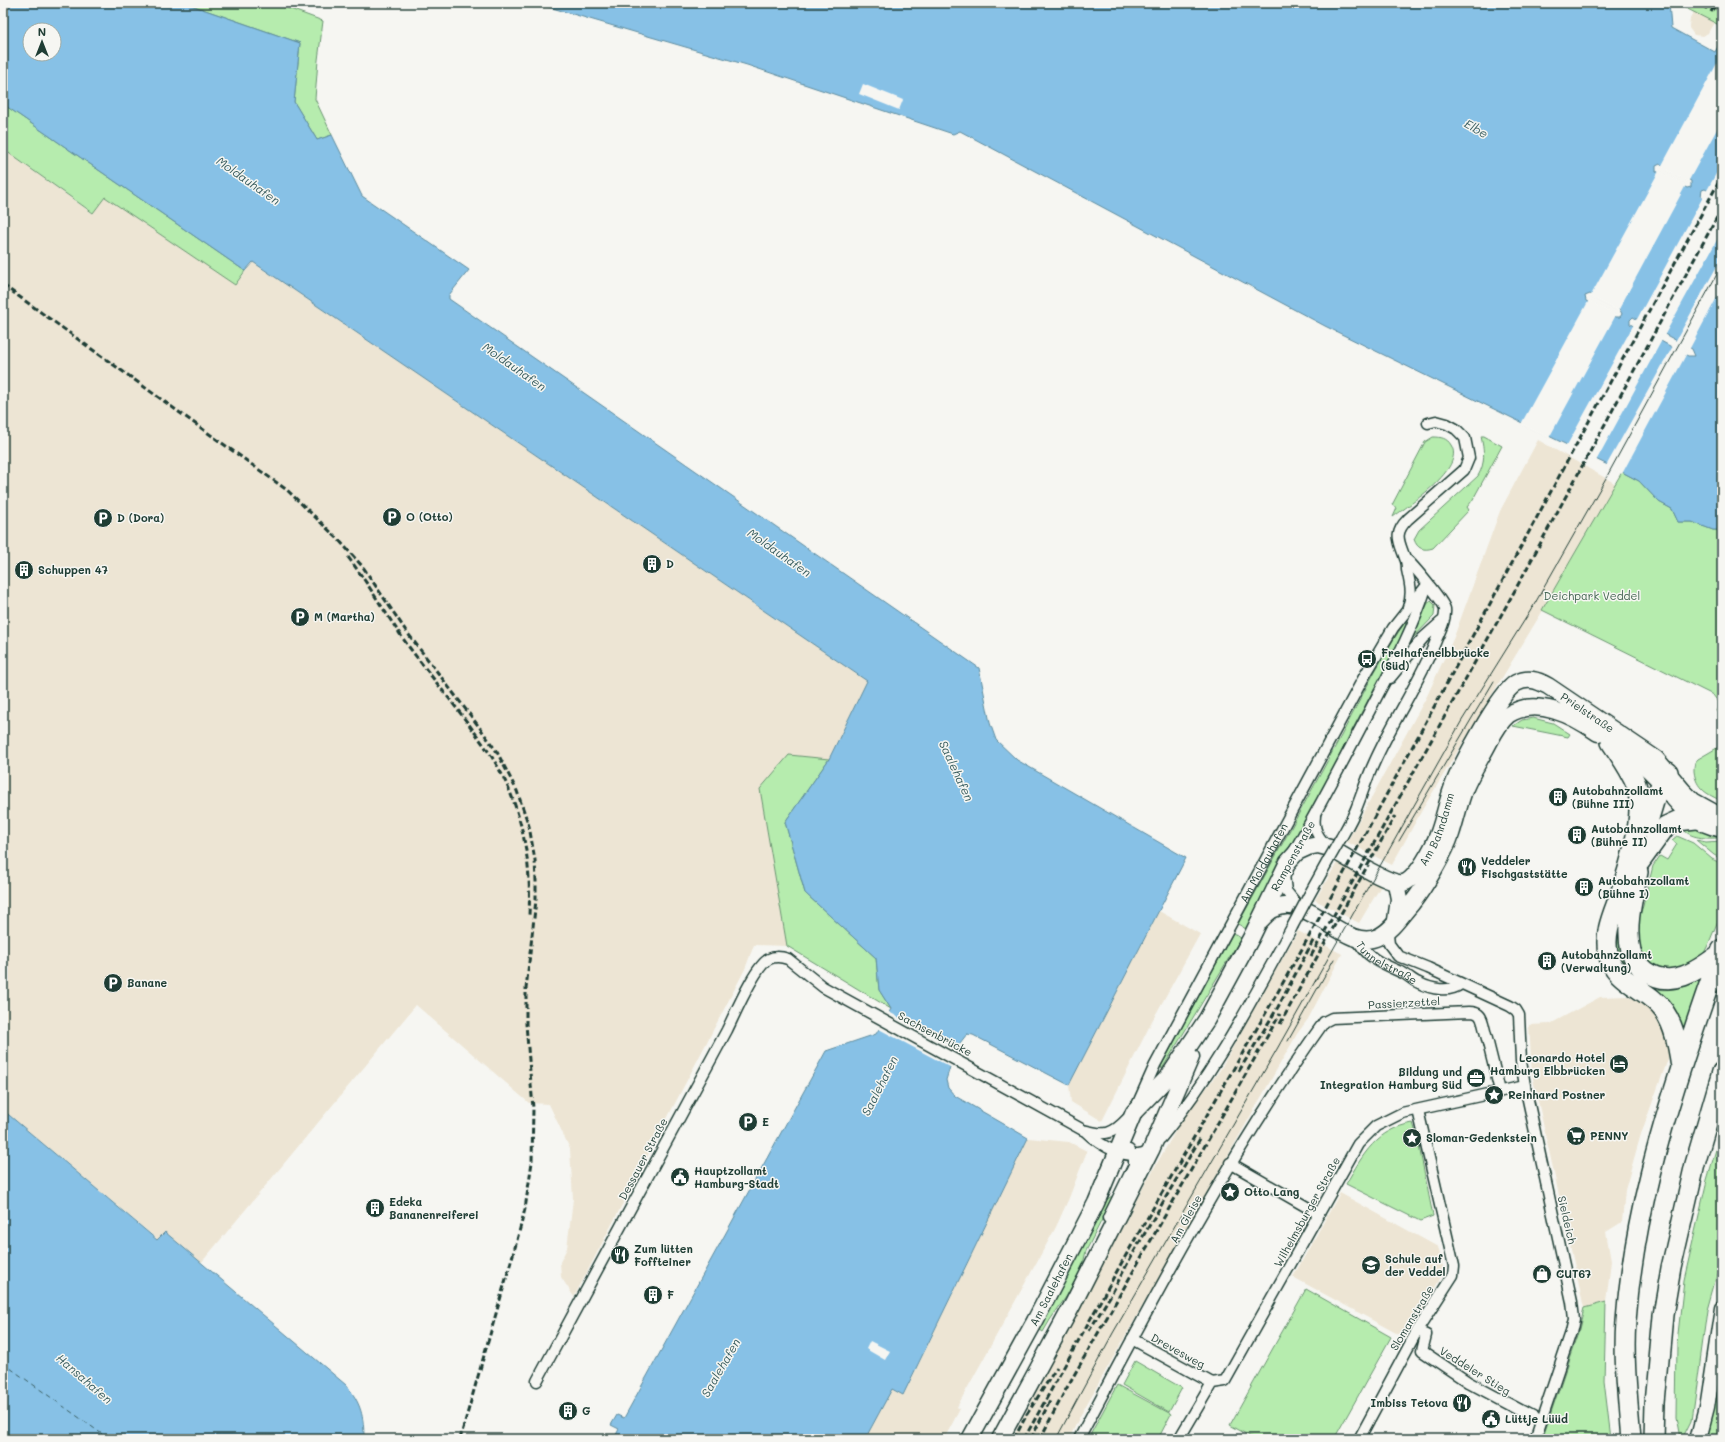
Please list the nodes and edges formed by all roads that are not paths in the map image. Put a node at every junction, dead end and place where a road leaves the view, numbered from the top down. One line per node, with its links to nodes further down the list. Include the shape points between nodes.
1 (1428, 423): 2 (street, via 1447,424 1456,429 1465,438 1469,458 1464,470 1401,528 1399,543)
2 (1406, 559): 3 (street); 4 (street, via 1411,584 1410,603)
3 (1427, 585): 4 (street, Am Moldauhafen); 5 (street, via 1445,606); 6 (street, Rampenstraße, via 1419,611)
4 (1406, 610): 35 (street, Am Moldauhafen, via 1364,677 1155,1065)
5 (1445, 618): 6 (street, Rampenstraße, via 1416,647); 16 (street, via 1428,659 1374,763 1356,810)
6 (1379, 693): 12 (street, Rampenstraße)
7 (1502, 696): 10 (main road, Prielstraße, via 1522,681 1539,681 1656,759); 19 (main road, Am Bahndamm, via 1455,780 1437,839 1414,877 1407,882)
8 (1508, 716): 9 (main road, Prielstraße, via 1525,708 1547,709 1579,721); 22 (main road, Am Bahndamm, via 1496,730 1467,784 1447,842 1416,898)
9 (1611, 742): 10 (main road, Prielstraße); 11 (highway, via 1633,778)
10 (1668, 779): 11 (highway, via 1644,796); 13 (main road, via 1693,801); 14 (main road, via 1681,808); 18 (highway, via 1650,812)
11 (1639, 806): 30 (highway, via 1632,853 1608,928 1608,954 1617,972 1664,1010 1674,1030)
12 (1316, 814): 16 (street, via 1316,830 1321,839); 17 (street, Rampenstraße)
13 (1722, 817)
14 (1696, 819): 15 (main road); 18 (highway, via 1666,826)
15 (1722, 829)
16 (1333, 848): 17 (main road, via 1318,845 1308,847 1297,852); 19 (main road); 20 (street)
17 (1288, 862): 20 (street, Tunnelstraße, via 1284,879 1286,891); 21 (main road, Rampenstraße)
18 (1640, 862): 24 (highway, via 1629,930 1631,951 1638,965 1656,977 1678,978 1698,970)
19 (1396, 883): 22 (main road, via 1399,905)
20 (1304, 902): 21 (main road, via 1273,910); 23 (main road, Tunnelstraße); 39 (street, bridge, via 1235,1031 1206,1077)
21 (1258, 923): 28 (main road, Rampenstraße)
22 (1392, 926): 23 (main road, Am Bahndamm, via 1374,939); 26 (street, Tunnelstraße, via 1388,935 1389,944 1398,956)
23 (1357, 938): 26 (street, Tunnelstraße, via 1366,953 1418,983 1435,989 1456,987)
24 (1721, 951): 30 (highway)
25 (778, 957): 36 (street, Sachsenbrücke, via 788,959 823,987); 47 (street, Dessauer Straße, via 769,959 758,969)
26 (1461, 984): 27 (street, Tunnelstraße)
27 (1510, 1006): 32 (street, Sieldeich, via 1516,1010 1519,1018)
28 (1207, 1019): 35 (main road, Rampenstraße, via 1169,1076); 39 (main road, Rampenstraße)
29 (1327, 1019): 33 (street, Passierzettel, via 1478,1013 1481,1016); 40 (street, Am Gleise)
30 (1681, 1067): 56 (highway, via 1648,1184 1632,1265 1626,1322 1626,1380)
31 (1722, 1072): 46 (highway, via 1695,1164 1671,1268 1663,1315)
32 (1525, 1086): 33 (street, Wilhelmsburger Straße); 49 (street, Sieldeich, via 1574,1314 1571,1332)
33 (1500, 1091): 34 (street, Wilhelmsburger Straße)
34 (1418, 1110): 41 (street, Wilhelmsburger Straße, via 1402,1113 1376,1126 1358,1144); 44 (street, Slomanstraße, via 1454,1266 1453,1275)
35 (1134, 1112): 37 (street, Sachsenbrücke, via 1116,1130); 38 (main road, Am Moldauhafen)
36 (1083, 1130): 37 (street, Sachsenbrücke); 38 (street, Sachsenbrücke, via 1107,1148)
37 (1100, 1133): 38 (street)
38 (1124, 1150): 39 (street, via 1142,1154); 42 (street, Am Saalehafen, via 1134,1165 1091,1252); 50 (main road, Am Saalehafen)
39 (1151, 1150): 42 (main road, Am Saalehafen)
40 (1230, 1163): 41 (street); 45 (street, Am Gleise)
41 (1319, 1214): 48 (street, Wilhelmsburger Straße, via 1225,1380)
42 (1073, 1304): 51 (main road, Am Saalehafen)
43 (1722, 1308): 59 (street, via 1707,1408)
44 (1417, 1331): 49 (street, Veddeler Stieg, via 1426,1335 1422,1351 1468,1382); 54 (street, Slomanstraße)
45 (1132, 1339): 48 (street, Drevesweg); 52 (street, Am Gleise)
46 (1659, 1371): 57 (highway); 58 (highway)
47 (537, 1381)
48 (1212, 1383): 53 (street)
49 (1541, 1421): 55 (street, Sieldeich)
50 (970, 1439)
51 (1000, 1439)
52 (1078, 1439)
53 (1179, 1439)
54 (1359, 1439)
55 (1535, 1439)
56 (1631, 1439)
57 (1654, 1439)
58 (1666, 1439)
59 (1699, 1439)

